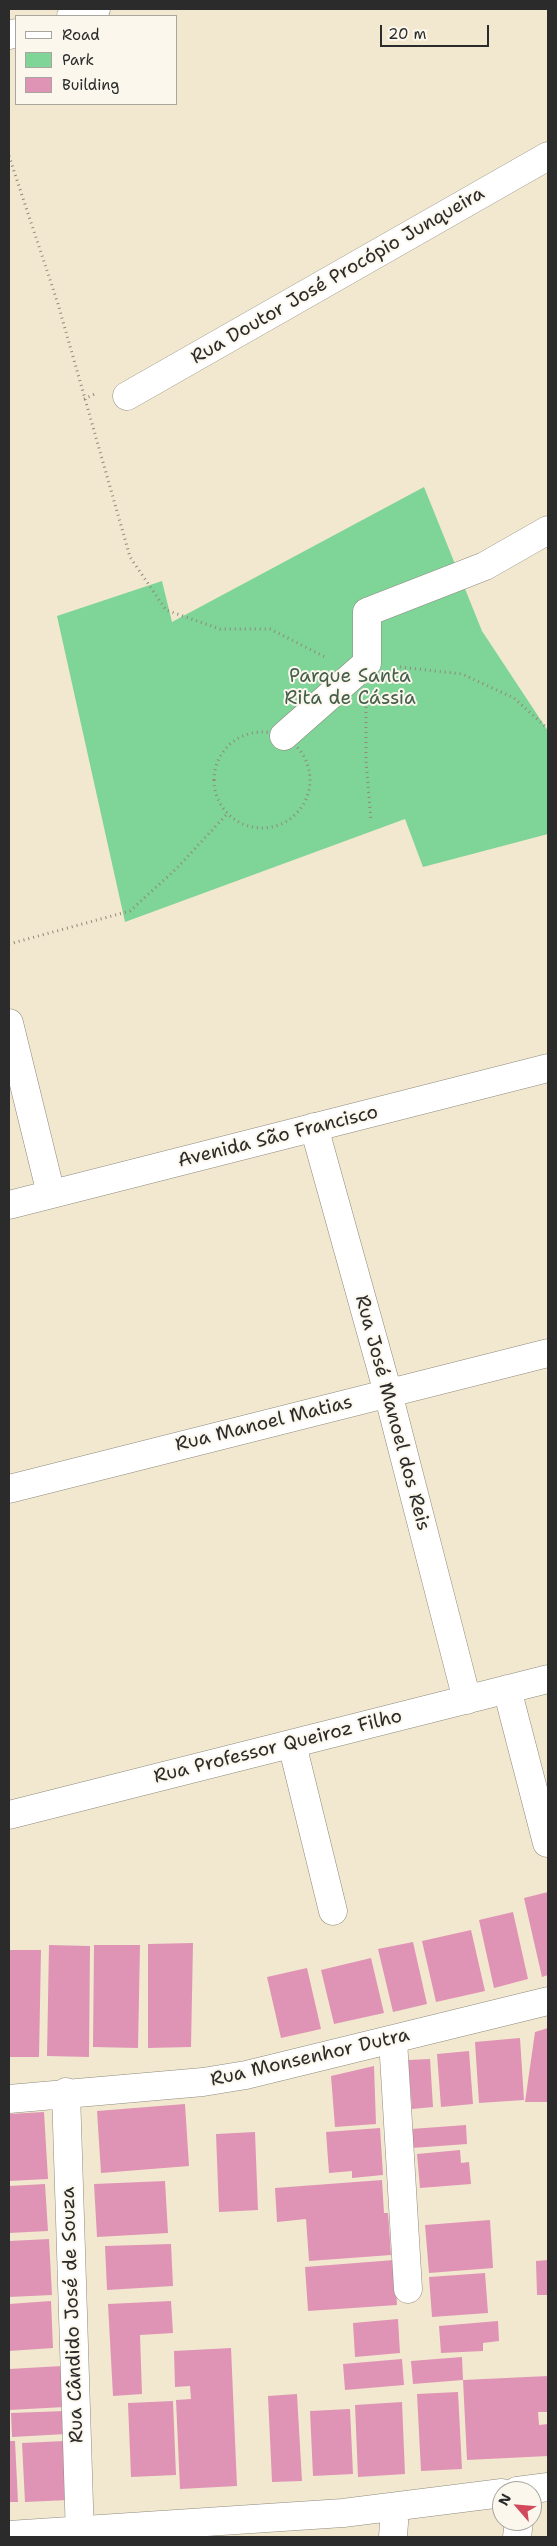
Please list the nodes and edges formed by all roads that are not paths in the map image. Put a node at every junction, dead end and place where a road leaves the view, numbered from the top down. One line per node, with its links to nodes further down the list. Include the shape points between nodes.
1 (96, 9): 2 (street)
2 (75, 15)
3 (548, 156): 4 (street, Rua Doutor José Procópio Junqueira)
4 (127, 396)
5 (548, 530): 6 (street, via 485,566 367,612 367,664)
6 (284, 736)
7 (9, 1024): 10 (street)
8 (548, 1068): 9 (street, Avenida São Francisco)
9 (314, 1127): 10 (street, Avenida São Francisco); 13 (street, Rua José Manoel dos Reis)
10 (51, 1194): 11 (street, Avenida São Francisco)
11 (9, 1205)
12 (548, 1353): 13 (street, Rua Manoel Matias)
13 (388, 1393): 14 (street, Rua Manoel Matias); 17 (street, Rua José Manoel dos Reis)
14 (9, 1489)
15 (548, 1679): 16 (street, Rua Professor Queiroz Filho)
16 (507, 1689): 17 (street, Rua Professor Queiroz Filho); 20 (street)
17 (467, 1700): 18 (street, Rua Professor Queiroz Filho)
18 (292, 1744): 19 (street, Rua Professor Queiroz Filho); 21 (street)
19 (9, 1815)
20 (547, 1843)
21 (333, 1911)
22 (548, 2001): 23 (street, Rua Monsenhor Dutra)
23 (393, 2040): 24 (street, Rua Monsenhor Dutra, via 229,2078); 26 (street)
24 (66, 2092): 25 (street, Rua Monsenhor Dutra); 29 (street, Rua Cândido José de Souza)
25 (9, 2099)
26 (408, 2289)
27 (492, 2494): 28 (street)
28 (395, 2508): 29 (street); 31 (street)
29 (80, 2534): 30 (street)
30 (9, 2535)
31 (393, 2537)

